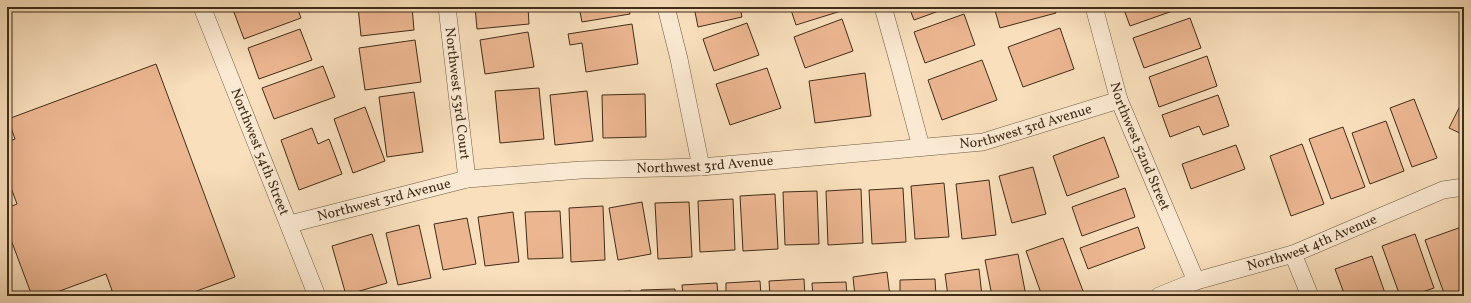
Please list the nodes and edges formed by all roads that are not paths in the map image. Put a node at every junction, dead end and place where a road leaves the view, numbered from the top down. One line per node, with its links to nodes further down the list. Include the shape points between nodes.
1 (202, 7): 11 (street, Northwest 54th Street)
2 (447, 7): 9 (street, Northwest 53rd Court)
3 (666, 7): 8 (street)
4 (883, 7): 7 (street)
5 (1094, 7): 6 (street, Northwest 52nd Street)
6 (1119, 100): 7 (street, Northwest 3rd Avenue, via 982,142); 13 (street, Northwest 52nd Street)
7 (921, 147): 8 (street, Northwest 3rd Avenue)
8 (701, 167): 9 (street, Northwest 3rd Avenue, via 581,170)
9 (467, 179): 11 (street, Northwest 3rd Avenue)
10 (1464, 187): 12 (street, Northwest 4th Avenue, via 1443,190)
11 (290, 224): 14 (street, Northwest 54th Street)
12 (1293, 254): 13 (street, Northwest 4th Avenue); 16 (street)
13 (1196, 281): 15 (street, Northwest 4th Avenue)
14 (317, 296)
15 (1159, 296)
16 (1310, 296)

